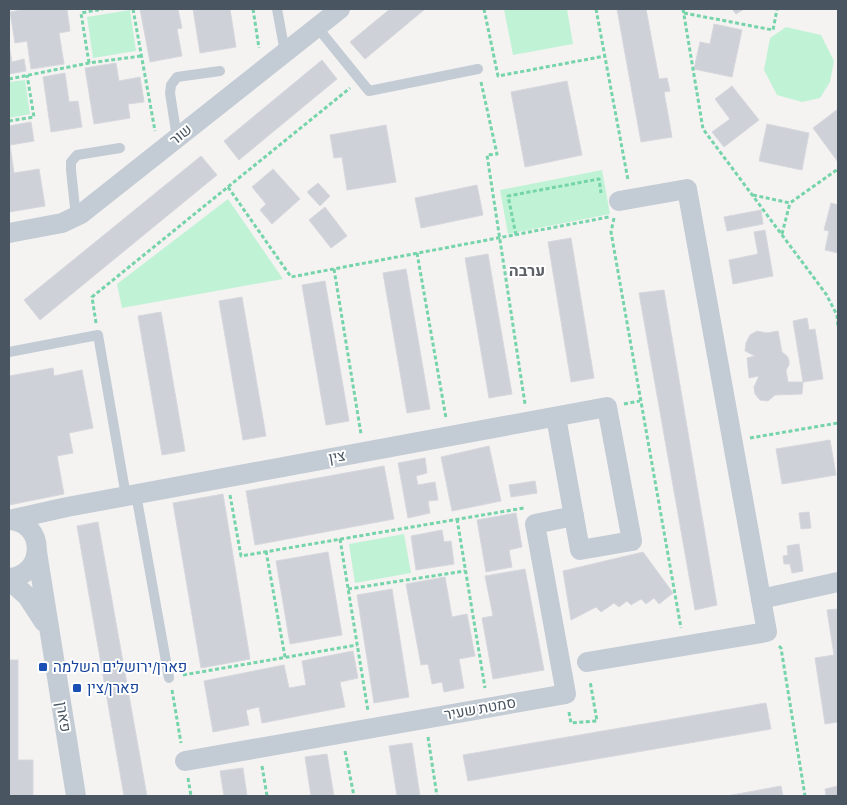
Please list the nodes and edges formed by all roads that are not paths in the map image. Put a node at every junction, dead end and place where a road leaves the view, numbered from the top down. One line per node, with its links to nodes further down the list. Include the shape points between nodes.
1 (277, 9): 4 (lane)
2 (340, 9): 3 (street, שור)
3 (317, 27): 4 (street, שור); 5 (lane, via 369,91)
4 (285, 52): 7 (street, שור)
5 (478, 69)
6 (220, 71): 7 (lane, via 176,77 170,93)
7 (178, 138): 10 (street, שור)
8 (120, 148): 10 (lane, via 77,154 71,162)
9 (614, 201): 21 (street, via 687,189)
10 (76, 217): 11 (street, שור, via 56,225)
11 (9, 234)
12 (9, 352): 14 (lane, via 98,335)
13 (556, 417): 14 (street, צין); 16 (street); 16 (street, צין, via 607,407 632,541 580,550)
14 (131, 495): 15 (street, צין); 24 (lane)
15 (67, 507): 17 (street, צין); 18 (street, צין, via 40,532)
16 (574, 516): 25 (street, סמטת שעיר, via 535,524 566,694)
17 (9, 520): 18 (street, via 28,527)
18 (37, 547): 19 (street, צין, via 33,564 26,572); 22 (street, פארן)
19 (9, 579): 22 (street, פארן, via 32,603)
20 (838, 582): 21 (street)
21 (761, 599): 23 (street, via 767,632)
22 (50, 638): 26 (street, פארן)
23 (587, 662)
24 (169, 678)
25 (185, 761)
26 (76, 796)

